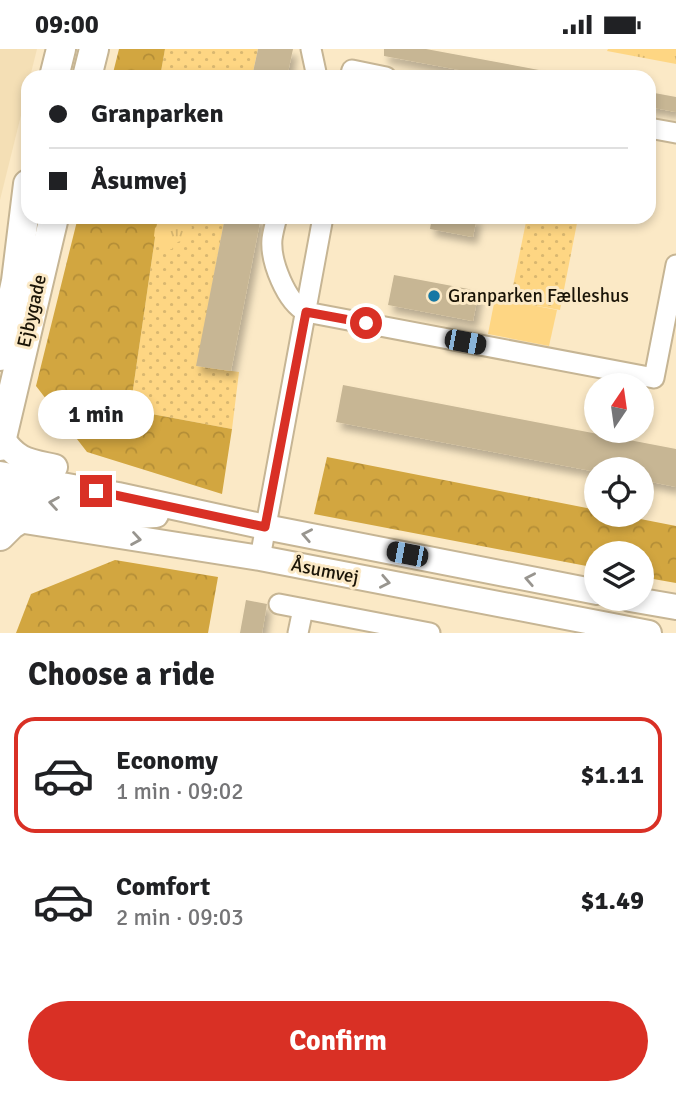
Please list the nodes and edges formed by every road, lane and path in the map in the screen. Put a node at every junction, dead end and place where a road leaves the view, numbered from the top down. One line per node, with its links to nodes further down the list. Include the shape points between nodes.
1 (61, 49): 4 (main road)
2 (94, 49): 5 (main road)
3 (312, 49): 6 (street)
4 (56, 70)
5 (90, 70)
6 (315, 70)
7 (656, 129): 8 (street)
8 (676, 133)
9 (21, 210): 15 (main road, Ejbygade)
10 (23, 224): 17 (main road)
11 (52, 224): 18 (main road, Ejbygade)
12 (275, 224): 16 (street, via 275,262 291,301)
13 (322, 224): 16 (street)
14 (676, 265): 16 (street, via 654,378)
15 (0, 290)
16 (306, 312): 23 (street)
17 (0, 356)
18 (1, 442): 21 (street, via 22,459 118,482)
19 (0, 474): 21 (street, Åsumvej)
20 (0, 495): 21 (street, one-way to 20, via 136,516)
21 (195, 513): 23 (street, Åsumvej)
22 (6, 524): 24 (street, Åsumvej, one-way to 24)
23 (265, 527): 24 (street); 25 (street, Åsumvej, one-way to 23)
24 (260, 558): 33 (street, Åsumvej, one-way to 33)
25 (584, 589)
26 (654, 603): 28 (street)
27 (279, 604): 29 (street)
28 (676, 607)
29 (303, 609): 30 (street); 31 (street)
30 (402, 630): 32 (street)
31 (298, 633)
32 (430, 633)
33 (649, 633)

